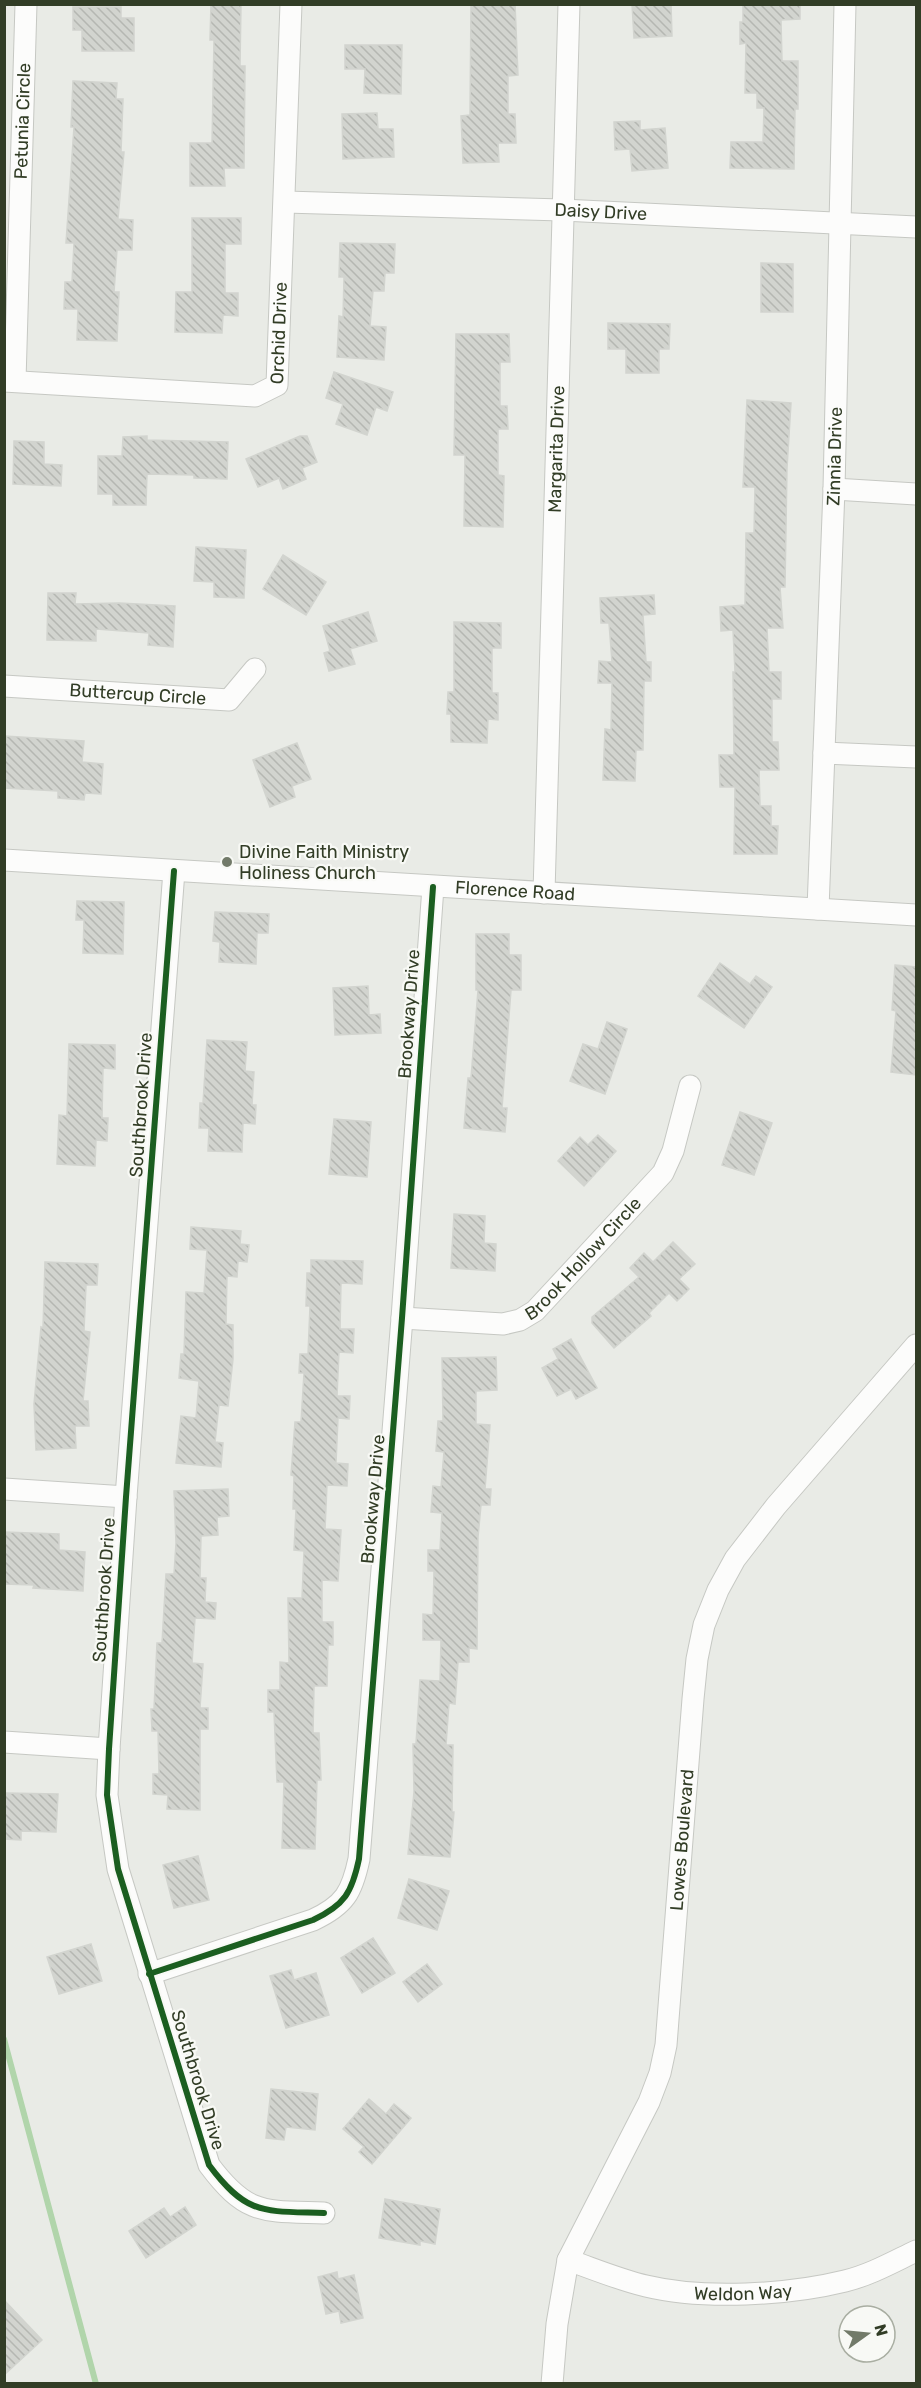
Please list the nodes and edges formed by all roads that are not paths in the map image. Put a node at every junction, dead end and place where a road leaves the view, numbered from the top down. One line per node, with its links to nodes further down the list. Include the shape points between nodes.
1 (26, 4): 9 (street, Petunia Circle)
2 (291, 4): 5 (street, Orchid Drive)
3 (569, 4): 6 (street, Margarita Drive)
4 (845, 4): 7 (street, Zinnia Drive)
5 (285, 202): 6 (street, Daisy Drive); 9 (street, Orchid Drive, via 277,385 255,396)
6 (562, 210): 7 (street, Daisy Drive); 19 (street, Margarita Drive)
7 (839, 223): 8 (street, Daisy Drive); 10 (street, Zinnia Drive)
8 (916, 227)
9 (10, 381)
10 (834, 489): 11 (street); 14 (street, Zinnia Drive)
11 (916, 494)
12 (255, 669): 13 (street, Buttercup Circle, via 229,700)
13 (4, 686)
14 (824, 753): 15 (street); 20 (street, Zinnia Drive)
15 (916, 757)
16 (4, 860): 17 (street, Florence Road)
17 (174, 871): 18 (street, Florence Road); 26 (street, Southbrook Drive)
18 (433, 887): 19 (street, Florence Road); 23 (street, Brookway Drive)
19 (544, 893): 20 (street, Florence Road)
20 (818, 909): 21 (street, Florence Road)
21 (916, 915)
22 (690, 1086): 23 (street, Brook Hollow Circle, via 663,1173 535,1311 503,1324)
23 (402, 1318): 29 (street, Brookway Drive, via 359,1859 354,1880 346,1898 333,1911)
24 (916, 1346): 32 (street, Lowes Boulevard, via 753,1533 718,1590 704,1625 693,1699 666,2045 649,2102)
25 (4, 1489): 26 (street)
26 (126, 1497): 28 (street, Southbrook Drive)
27 (4, 1742): 28 (street)
28 (108, 1749): 29 (street, Southbrook Drive, via 107,1795 118,1869)
29 (149, 1974): 30 (street, Southbrook Drive, via 209,2165 225,2187 242,2202 271,2211)
30 (324, 2213)
31 (916, 2251): 32 (street, Weldon Way, via 846,2281 789,2290 698,2294 644,2286)
32 (568, 2260): 33 (street, Lowes Boulevard)
33 (552, 2384)

